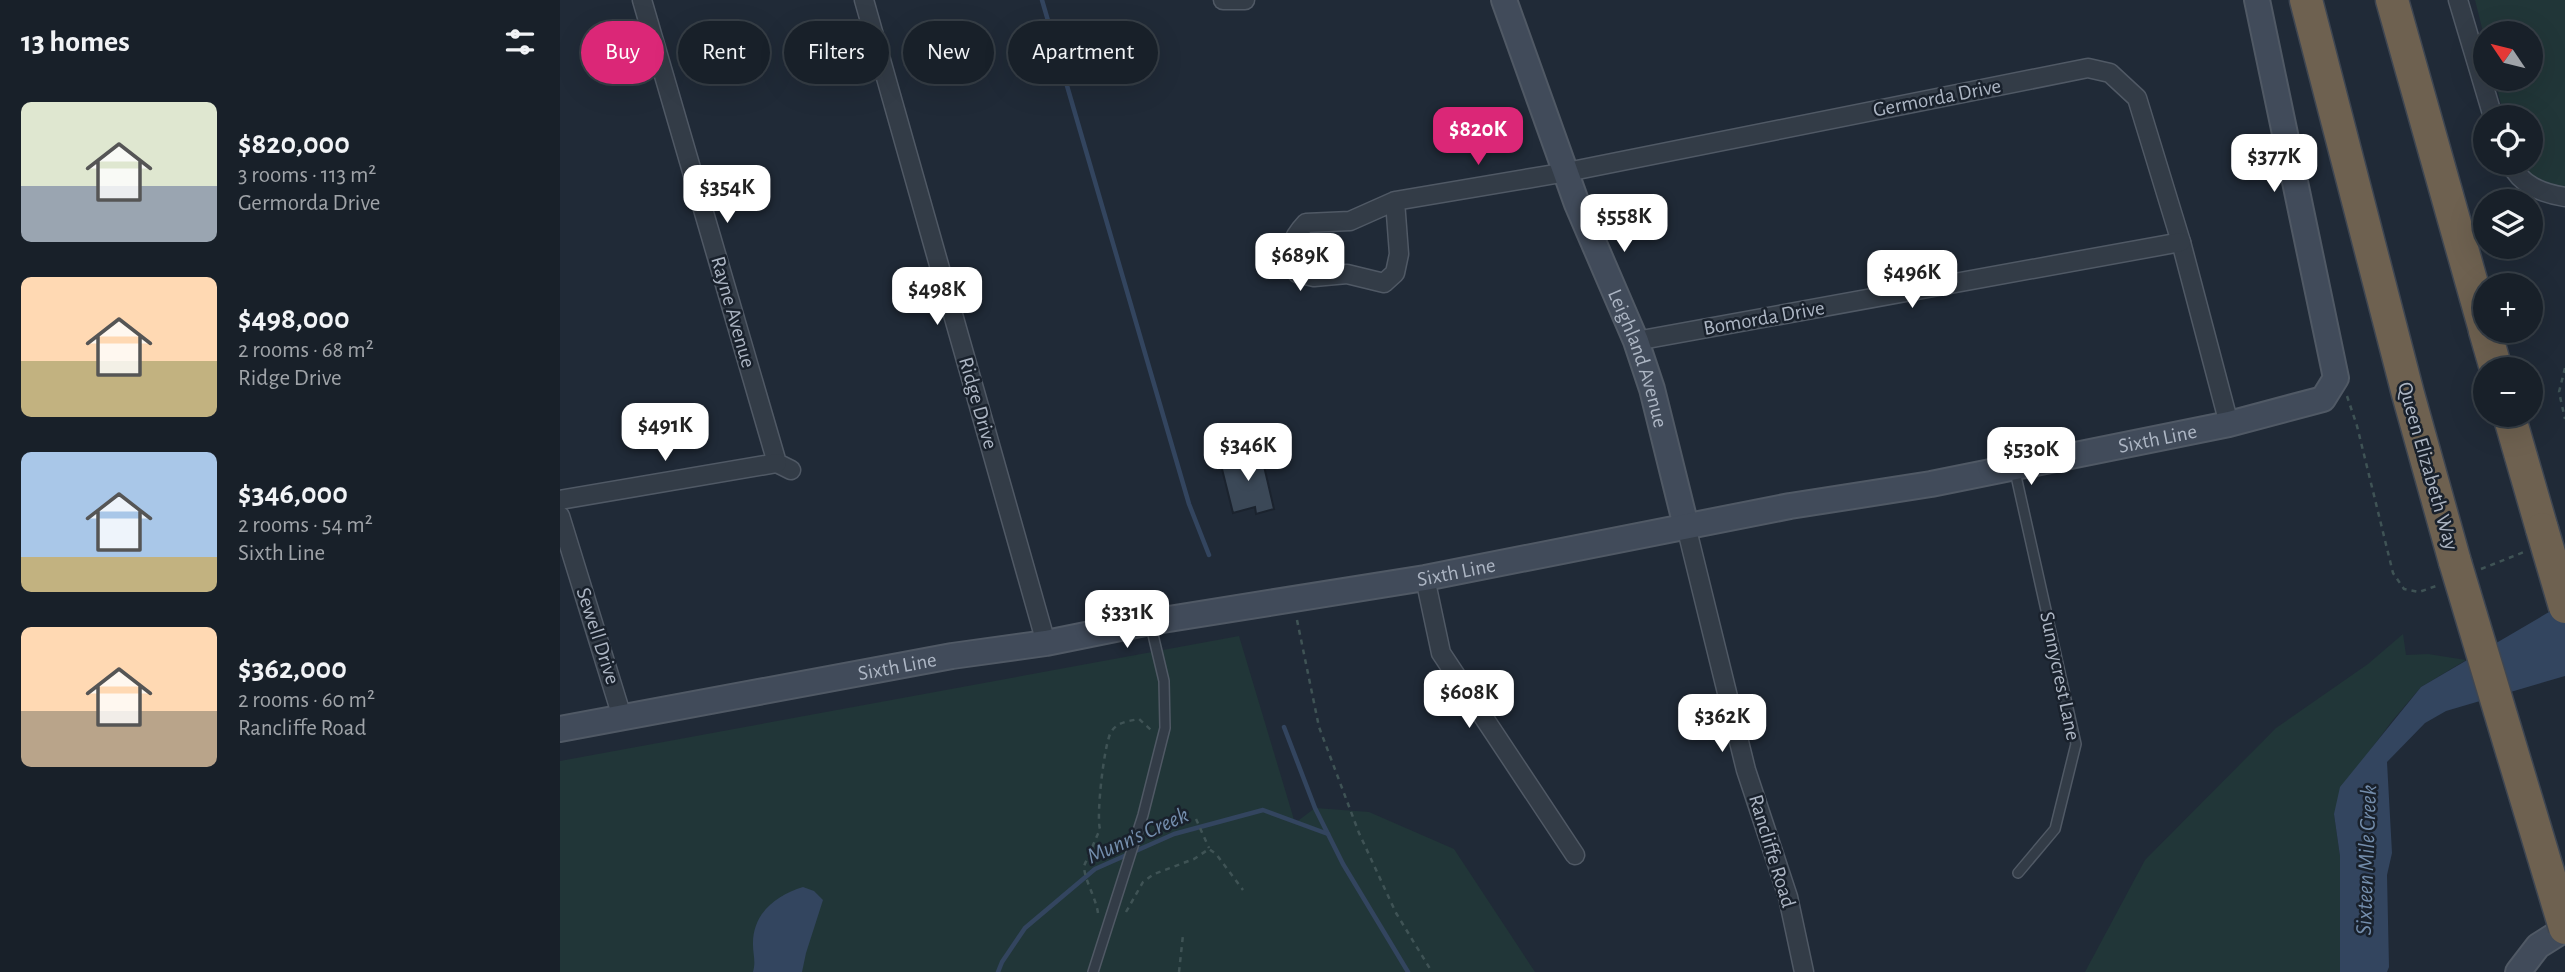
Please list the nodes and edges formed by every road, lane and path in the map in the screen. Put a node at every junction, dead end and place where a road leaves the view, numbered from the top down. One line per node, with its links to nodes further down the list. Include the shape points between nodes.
1 (642, 0): 23 (street, Rayne Avenue, via 784,467)
2 (864, 0): 30 (street, Ridge Drive)
3 (1223, 0): 4 (street)
4 (1245, 0)
5 (1504, 0): 11 (street, Leighland Avenue)
6 (2257, 0): 20 (street, Sixth Line, via 2336,378 2323,398)
7 (2306, 0): 39 (highway, Queen Elizabeth Way, bridge, via 2404,381)
8 (2392, 0): 16 (highway)
9 (2458, 0): 10 (street)
10 (2489, 105)
11 (1567, 172): 14 (street, Germorda Drive); 15 (street, Germorda Drive, via 2088,68 2110,74 2137,98); 17 (street, Leighland Avenue)
12 (2516, 175): 13 (street, via 2544,193)
13 (2565, 197)
14 (1395, 201): 14 (street, Germorda Drive, via 1350,220 1306,223 1294,236 1290,258 1297,272 1314,277 1347,274 1384,282 1395,273 1399,254)
15 (2181, 242): 17 (street, Bomorda Drive); 20 (street, Germorda Drive)
16 (2473, 287)
17 (1636, 341): 25 (street, Leighland Avenue)
18 (2565, 368): 19 (path, via 2559,392)
19 (2565, 419)
20 (2229, 424): 22 (street, Sixth Line)
21 (2512, 427): 28 (highway, bridge)
22 (2014, 467): 25 (street, Sixth Line); 37 (lane, Sunnycrest Lane, via 2077,744 2055,829)
23 (560, 500)
24 (560, 516): 31 (street, Sewell Drive)
25 (1686, 526): 26 (street, Sixth Line); 46 (street, Rancliffe Road, via 1746,770 1787,897)
26 (1425, 578): 27 (street, Sixth Line); 36 (street, via 1441,653)
27 (1293, 599): 29 (street, Sixth Line); 45 (path, via 1319,727 1396,913)
28 (2565, 607)
29 (1150, 622): 30 (street, Sixth Line); 33 (lane, via 1164,681)
30 (1046, 643): 31 (street, Sixth Line)
31 (622, 717): 32 (street, Sixth Line)
32 (560, 729)
33 (1162, 740): 41 (lane); 41 (path, via 1139,719 1112,731 1104,749 1100,829 1084,866 1096,898)
34 (1196, 819): 35 (path)
35 (1209, 849): 38 (path); 41 (path, via 1143,882 1124,916)
36 (1575, 855)
37 (2018, 873)
38 (1243, 890)
39 (2565, 929): 47 (street, via 2538,946)
40 (1183, 935): 44 (path)
41 (1103, 940): 43 (lane)
42 (2565, 947): 48 (street, via 2550,956)
43 (1093, 972)
44 (1179, 972)
45 (1432, 972)
46 (1804, 972)
47 (2518, 972)
48 (2538, 972)

